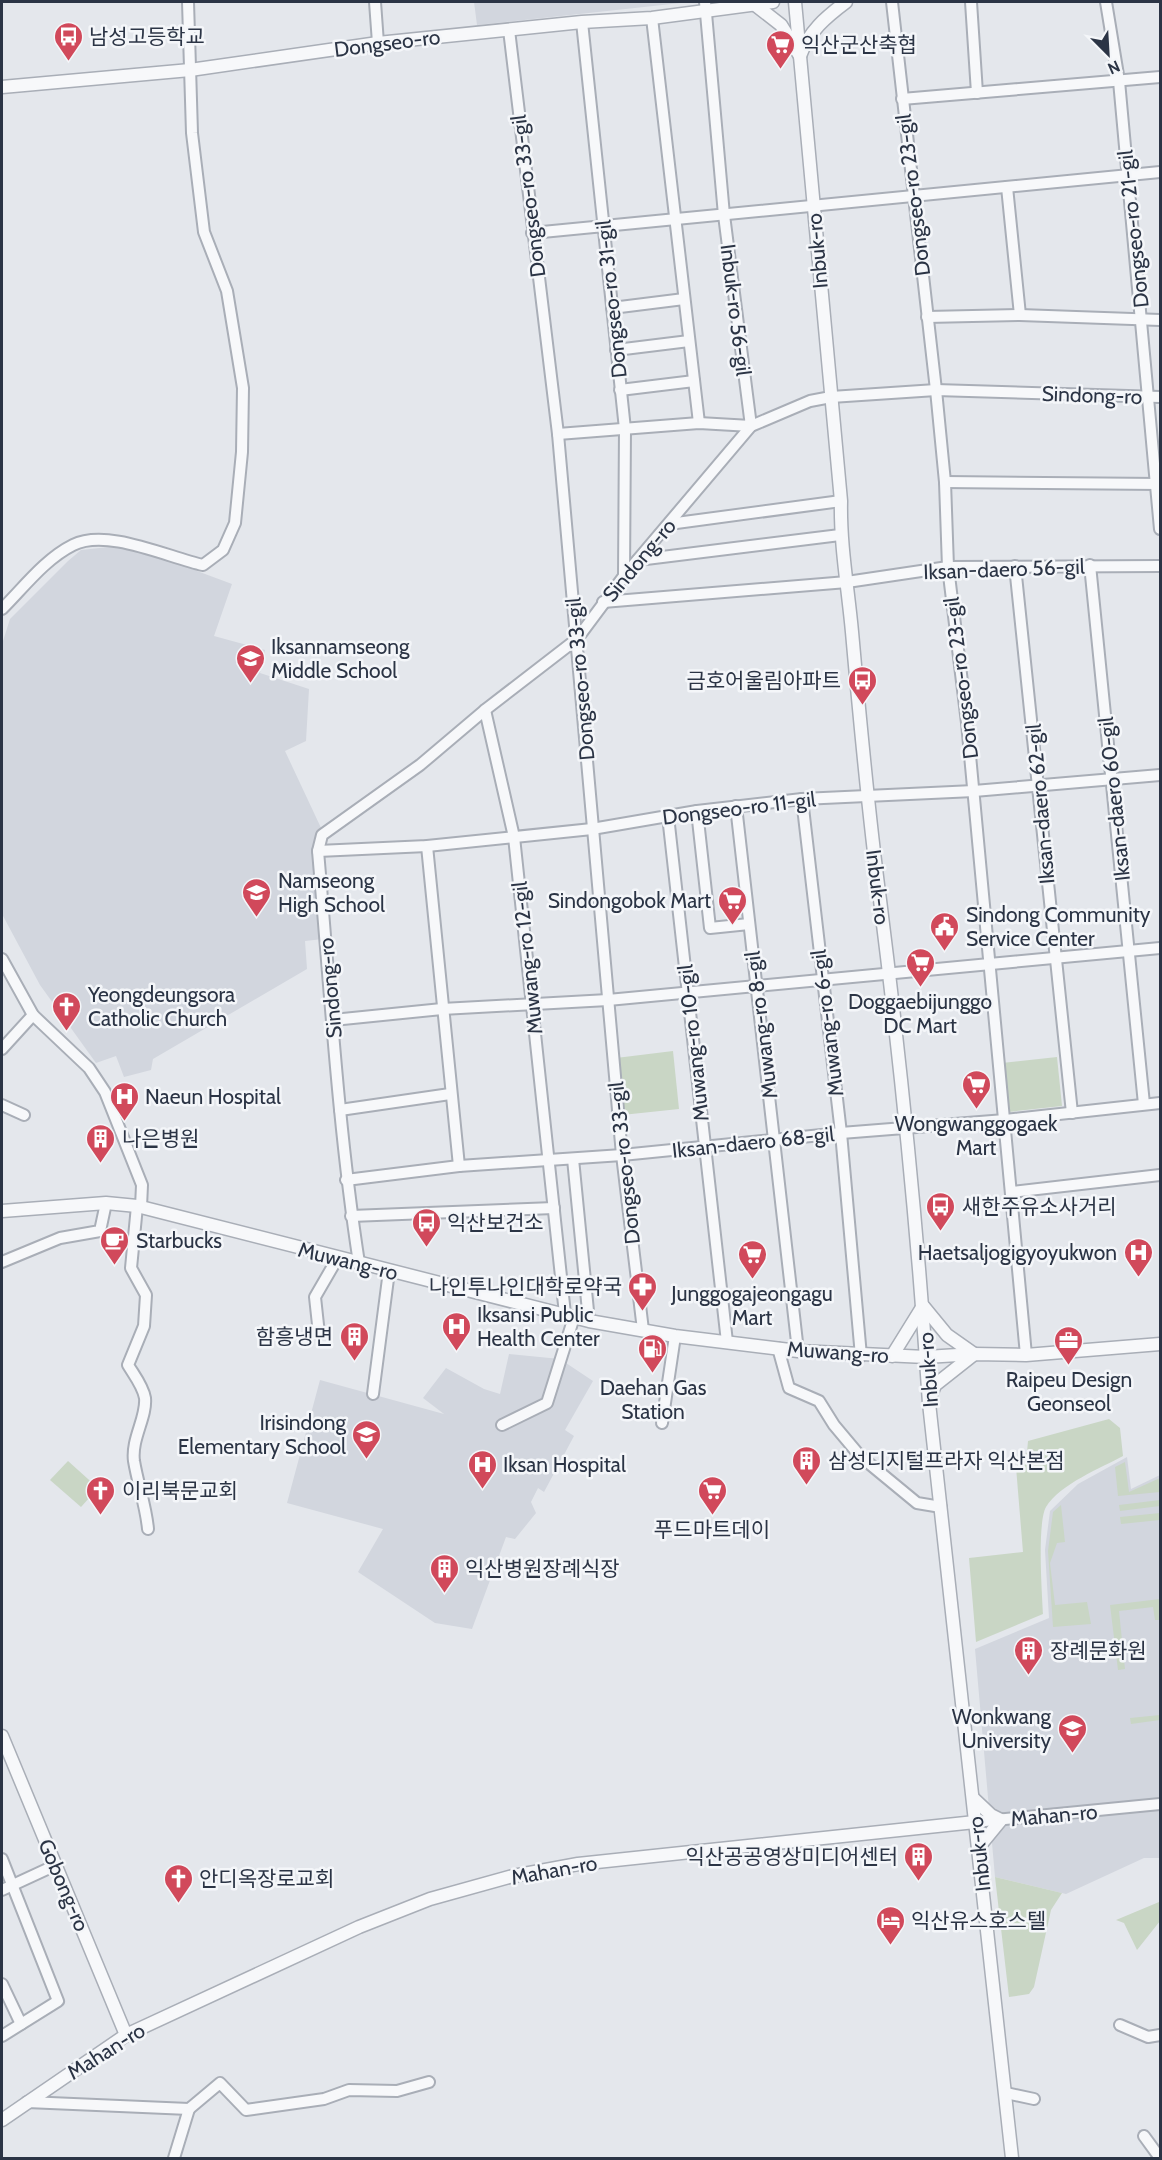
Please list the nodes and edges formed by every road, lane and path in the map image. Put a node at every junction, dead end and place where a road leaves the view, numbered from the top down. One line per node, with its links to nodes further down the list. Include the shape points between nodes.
1 (188, 2): 16 (street)
2 (375, 2): 14 (street)
3 (773, 2): 9 (street, Dongseo-ro)
4 (795, 2): 15 (street, Inbuk-ro)
5 (846, 2): 15 (street, via 806,39)
6 (892, 2): 21 (street, Dongseo-ro 23-gil)
7 (971, 2): 20 (street)
8 (1106, 2): 18 (street, Dongseo-ro 21-gil)
9 (756, 3): 10 (street, Dongseo-ro); 15 (street, via 781,25)
10 (705, 7): 11 (street, Dongseo-ro); 27 (street, Inbuk-ro 56-gil)
11 (652, 18): 12 (street, Dongseo-ro); 28 (street)
12 (582, 22): 13 (street, Dongseo-ro); 29 (street, Dongseo-ro 31-gil)
13 (509, 30): 14 (street, Dongseo-ro); 30 (street, Dongseo-ro 33-gil)
14 (378, 43): 16 (street, Dongseo-ro)
15 (800, 56): 26 (street, Inbuk-ro)
16 (190, 69): 19 (street, Dongseo-ro); 62 (street, via 192,133 204,232 227,291 243,388 235,523 223,550 203,565 107,539 74,544 41,569)
17 (1161, 77): 18 (street)
18 (1119, 81): 20 (street); 23 (street, Dongseo-ro 21-gil)
19 (2, 87)
20 (977, 93): 21 (street)
21 (902, 99): 25 (street, Dongseo-ro 23-gil)
22 (1161, 172): 23 (street)
23 (1128, 175): 24 (street); 35 (street, Dongseo-ro 21-gil)
24 (1007, 187): 25 (street); 33 (street)
25 (913, 197): 26 (street); 34 (street, Dongseo-ro 23-gil)
26 (813, 205): 27 (street); 42 (street, Inbuk-ro)
27 (724, 215): 28 (street); 45 (street, Inbuk-ro 56-gil)
28 (675, 219): 29 (street); 31 (street)
29 (604, 225): 30 (street); 32 (street, Dongseo-ro 31-gil)
30 (532, 233): 47 (street, Dongseo-ro 33-gil)
31 (684, 299): 32 (street); 37 (street)
32 (612, 308): 38 (street, Dongseo-ro 31-gil)
33 (1020, 315): 34 (street); 35 (street)
34 (927, 318): 41 (street, Dongseo-ro 23-gil)
35 (1142, 320): 36 (street); 43 (street, Dongseo-ro 21-gil)
36 (1161, 320)
37 (689, 341): 38 (street); 39 (street)
38 (616, 350): 40 (street, Dongseo-ro 31-gil)
39 (694, 381): 40 (street); 44 (street)
40 (620, 390): 46 (street, Dongseo-ro 31-gil)
41 (936, 390): 42 (street, Sindong-ro); 43 (street, Sindong-ro); 48 (street, Dongseo-ro 23-gil)
42 (831, 397): 45 (street, Sindong-ro, via 810,401); 50 (street, Inbuk-ro)
43 (1155, 397): 49 (street, Dongseo-ro 21-gil)
44 (699, 423): 45 (street); 46 (street)
45 (751, 426): 51 (street, Sindong-ro)
46 (625, 429): 47 (street); 59 (street, Dongseo-ro 31-gil)
47 (558, 434): 63 (street, Dongseo-ro 33-gil)
48 (945, 482): 49 (street); 58 (street, Dongseo-ro 23-gil)
49 (1160, 484): 52 (street, Dongseo-ro 21-gil)
50 (841, 501): 51 (street); 53 (street, Inbuk-ro)
51 (669, 524): 54 (street, Sindong-ro)
52 (1161, 529)
53 (840, 536): 54 (street); 60 (street, Inbuk-ro)
54 (638, 560): 59 (street, Sindong-ro)
55 (1090, 565): 56 (street, Iksan-daero 56-gil); 57 (street, Iksan-daero 56-gil); 66 (street, Iksan-daero 60-gil)
56 (1015, 566): 58 (street, Iksan-daero 56-gil); 67 (street, Iksan-daero 62-gil)
57 (1161, 566)
58 (948, 567): 60 (street, Iksan-daero 56-gil); 68 (street, Dongseo-ro 23-gil)
59 (624, 576): 61 (street, Sindong-ro)
60 (848, 582): 61 (street); 69 (street, Inbuk-ro)
61 (603, 602): 63 (street, Sindong-ro)
62 (2, 609)
63 (577, 639): 64 (street, Sindong-ro); 74 (street, Dongseo-ro 33-gil)
64 (485, 710): 75 (street, Muwang-ro 12-gil); 77 (street, Sindong-ro, via 420,765 322,835)
65 (1161, 776): 66 (street, Dongseo-ro 11-gil)
66 (1112, 780): 67 (street, Dongseo-ro 11-gil); 80 (street, Iksan-daero 60-gil)
67 (1040, 785): 68 (street, Dongseo-ro 11-gil); 82 (street, Iksan-daero 62-gil)
68 (974, 790): 69 (street, Dongseo-ro 11-gil); 83 (street, Dongseo-ro 23-gil)
69 (867, 797): 70 (street, Dongseo-ro 11-gil); 84 (street, Inbuk-ro)
70 (802, 799): 71 (street, Dongseo-ro 11-gil); 85 (street, Muwang-ro 6-gil)
71 (736, 806): 72 (street, Dongseo-ro 11-gil); 78 (street, Muwang-ro 8-gil)
72 (697, 811): 73 (street, Dongseo-ro 11-gil); 78 (street, via 710,928)
73 (668, 816): 74 (street, Dongseo-ro 11-gil); 87 (street, Muwang-ro 10-gil)
74 (592, 829): 75 (street, Dongseo-ro 11-gil); 88 (street, Dongseo-ro 33-gil)
75 (514, 837): 76 (street, Dongseo-ro 11-gil); 89 (street, Muwang-ro 12-gil)
76 (427, 846): 77 (street, Dongseo-ro 11-gil); 90 (street)
77 (318, 851): 92 (street, Sindong-ro)
78 (749, 924): 86 (street, Muwang-ro 8-gil)
79 (1161, 948): 80 (street)
80 (1128, 951): 82 (street); 96 (street, Iksan-daero 60-gil)
81 (2, 959): 91 (street)
82 (1054, 960): 83 (street); 99 (street, Iksan-daero 62-gil)
83 (991, 966): 84 (street); 101 (street, Dongseo-ro 23-gil)
84 (890, 975): 85 (street); 102 (street, Inbuk-ro)
85 (821, 981): 86 (street); 103 (street, Muwang-ro 6-gil)
86 (756, 986): 87 (street); 104 (street, Muwang-ro 8-gil)
87 (688, 992): 88 (street); 105 (street, Muwang-ro 10-gil)
88 (608, 1000): 89 (street); 106 (street, Dongseo-ro 33-gil)
89 (533, 1002): 90 (street); 108 (street, Muwang-ro 12-gil)
90 (442, 1009): 92 (street); 94 (street)
91 (33, 1015): 93 (street); 114 (street, via 89,1068 105,1092 142,1185)
92 (333, 1020): 98 (street, Sindong-ro)
93 (2, 1049)
94 (450, 1094): 98 (street); 109 (street)
95 (1161, 1102): 96 (street, Iksan-daero 68-gil)
96 (1144, 1104): 99 (street, Iksan-daero 68-gil)
97 (2, 1105): 100 (street)
98 (340, 1110): 111 (street, Sindong-ro)
99 (1072, 1113): 101 (street, Iksan-daero 68-gil)
100 (24, 1115)
101 (1005, 1120): 102 (street, Iksan-daero 68-gil); 112 (street, Dongseo-ro 23-gil)
102 (904, 1130): 103 (street, Iksan-daero 68-gil); 122 (street, Inbuk-ro)
103 (841, 1133): 104 (street, Iksan-daero 68-gil); 134 (street, Muwang-ro 6-gil)
104 (774, 1140): 105 (street, Iksan-daero 68-gil); 131 (street, Muwang-ro 8-gil)
105 (705, 1146): 106 (street, Iksan-daero 68-gil); 128 (street, Muwang-ro 10-gil)
106 (622, 1155): 107 (street, Iksan-daero 68-gil); 125 (street, Dongseo-ro 33-gil)
107 (573, 1159): 108 (street, Iksan-daero 68-gil); 124 (street)
108 (549, 1161): 109 (street, Iksan-daero 68-gil); 115 (street, Muwang-ro 12-gil)
109 (459, 1166): 111 (street, Iksan-daero 68-gil)
110 (1161, 1175): 112 (street)
111 (346, 1180): 117 (street, Sindong-ro)
112 (1012, 1192): 133 (street, Dongseo-ro 23-gil)
113 (106, 1203): 114 (street, Muwang-ro); 116 (street, Muwang-ro); 119 (street, via 100,1231 60,1238)
114 (140, 1207): 118 (street, Muwang-ro); 142 (street, via 131,1268 146,1295 144,1326 128,1365 145,1399 134,1440 134,1460)
115 (554, 1208): 117 (street); 123 (street, Muwang-ro 12-gil)
116 (2, 1211)
117 (351, 1216): 120 (street, Sindong-ro)
118 (337, 1258): 120 (street, Muwang-ro); 126 (street, via 315,1297)
119 (2, 1262)
120 (359, 1263): 121 (street, Muwang-ro)
121 (389, 1271): 123 (street, Muwang-ro); 137 (street)
122 (923, 1306): 132 (street, via 947,1335); 135 (street); 136 (street, Inbuk-ro)
123 (570, 1316): 124 (street, Muwang-ro); 140 (street, via 547,1403)
124 (589, 1321): 125 (street, Muwang-ro)
125 (643, 1329): 127 (street, Muwang-ro)
126 (319, 1334)
127 (675, 1335): 128 (street, Muwang-ro); 139 (street)
128 (727, 1342): 130 (street, Muwang-ro)
129 (1161, 1344): 133 (street, Muwang-ro)
130 (778, 1348): 131 (street, Muwang-ro); 141 (street, via 789,1388 819,1401 860,1455 917,1503)
131 (798, 1351): 134 (street, Muwang-ro)
132 (974, 1354): 133 (street, Muwang-ro); 136 (street, Muwang-ro); 138 (street, via 934,1385)
133 (1026, 1355)
134 (861, 1356): 135 (street, Muwang-ro)
135 (892, 1356): 136 (street, Muwang-ro)
136 (926, 1357): 138 (street, Inbuk-ro)
137 (373, 1394)
138 (929, 1403): 141 (street, Inbuk-ro)
139 (662, 1423)
140 (502, 1425)
141 (941, 1507): 144 (street, Inbuk-ro)
142 (148, 1529)
143 (2, 1736): 150 (street, Gobong-ro)
144 (973, 1798): 146 (street); 147 (street, Inbuk-ro)
145 (1161, 1804): 146 (street, Mahan-ro)
146 (1001, 1820): 147 (street, Mahan-ro); 148 (street)
147 (975, 1822): 148 (street, Inbuk-ro); 155 (street, Mahan-ro, via 578,1864 513,1876 430,1899 359,1927)
148 (978, 1848): 159 (street, Inbuk-ro)
149 (2, 1859): 151 (street)
150 (56, 1864): 151 (street); 155 (street, Gobong-ro)
151 (7, 1887): 153 (street, via 58,2001)
152 (2, 1983): 153 (street)
153 (21, 2024): 157 (street)
154 (1120, 2025): 156 (street, via 1148,2037)
155 (126, 2035): 161 (street, Mahan-ro)
156 (1161, 2035)
157 (2, 2036)
158 (429, 2082): 162 (street, via 397,2091 349,2090 324,2099 246,2110 220,2083)
159 (1006, 2093): 160 (street); 166 (street, Inbuk-ro)
160 (1034, 2099)
161 (27, 2102): 162 (street); 163 (street, Mahan-ro)
162 (189, 2109): 165 (street)
163 (2, 2120)
164 (1144, 2136): 167 (street)
165 (174, 2158)
166 (1012, 2158)
167 (1160, 2158)

